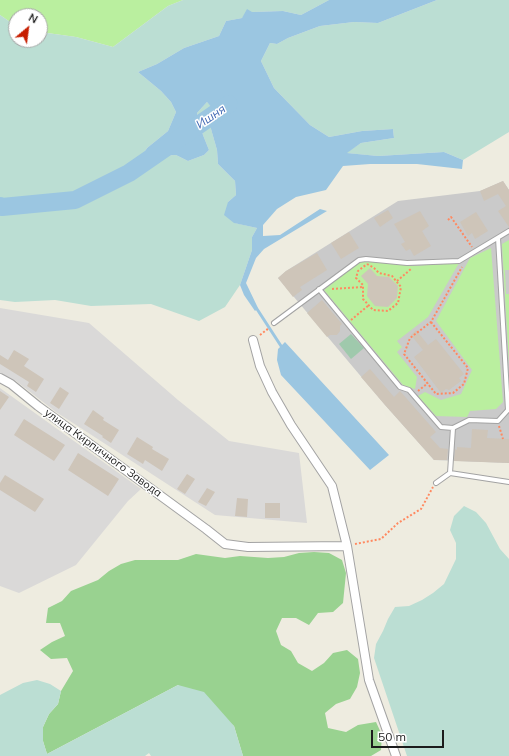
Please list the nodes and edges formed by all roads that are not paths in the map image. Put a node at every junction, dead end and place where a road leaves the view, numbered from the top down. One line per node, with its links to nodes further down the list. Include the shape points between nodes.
1 (509, 231): 2 (lane)
2 (498, 238): 3 (lane, via 459,261 407,263 359,260); 7 (lane, via 508,410 498,421 469,420)
3 (318, 289): 4 (lane); 7 (lane, via 400,387 409,390 442,427)
4 (274, 323)
5 (253, 340): 11 (street, via 260,366 272,392 332,486)
6 (0, 378): 11 (street, улица Кирпичного Завода, via 225,544 248,547)
7 (453, 428): 8 (lane)
8 (450, 473): 9 (lane); 10 (lane)
9 (509, 482)
10 (436, 483)
11 (347, 546): 12 (street, via 369,680)
12 (396, 756)

